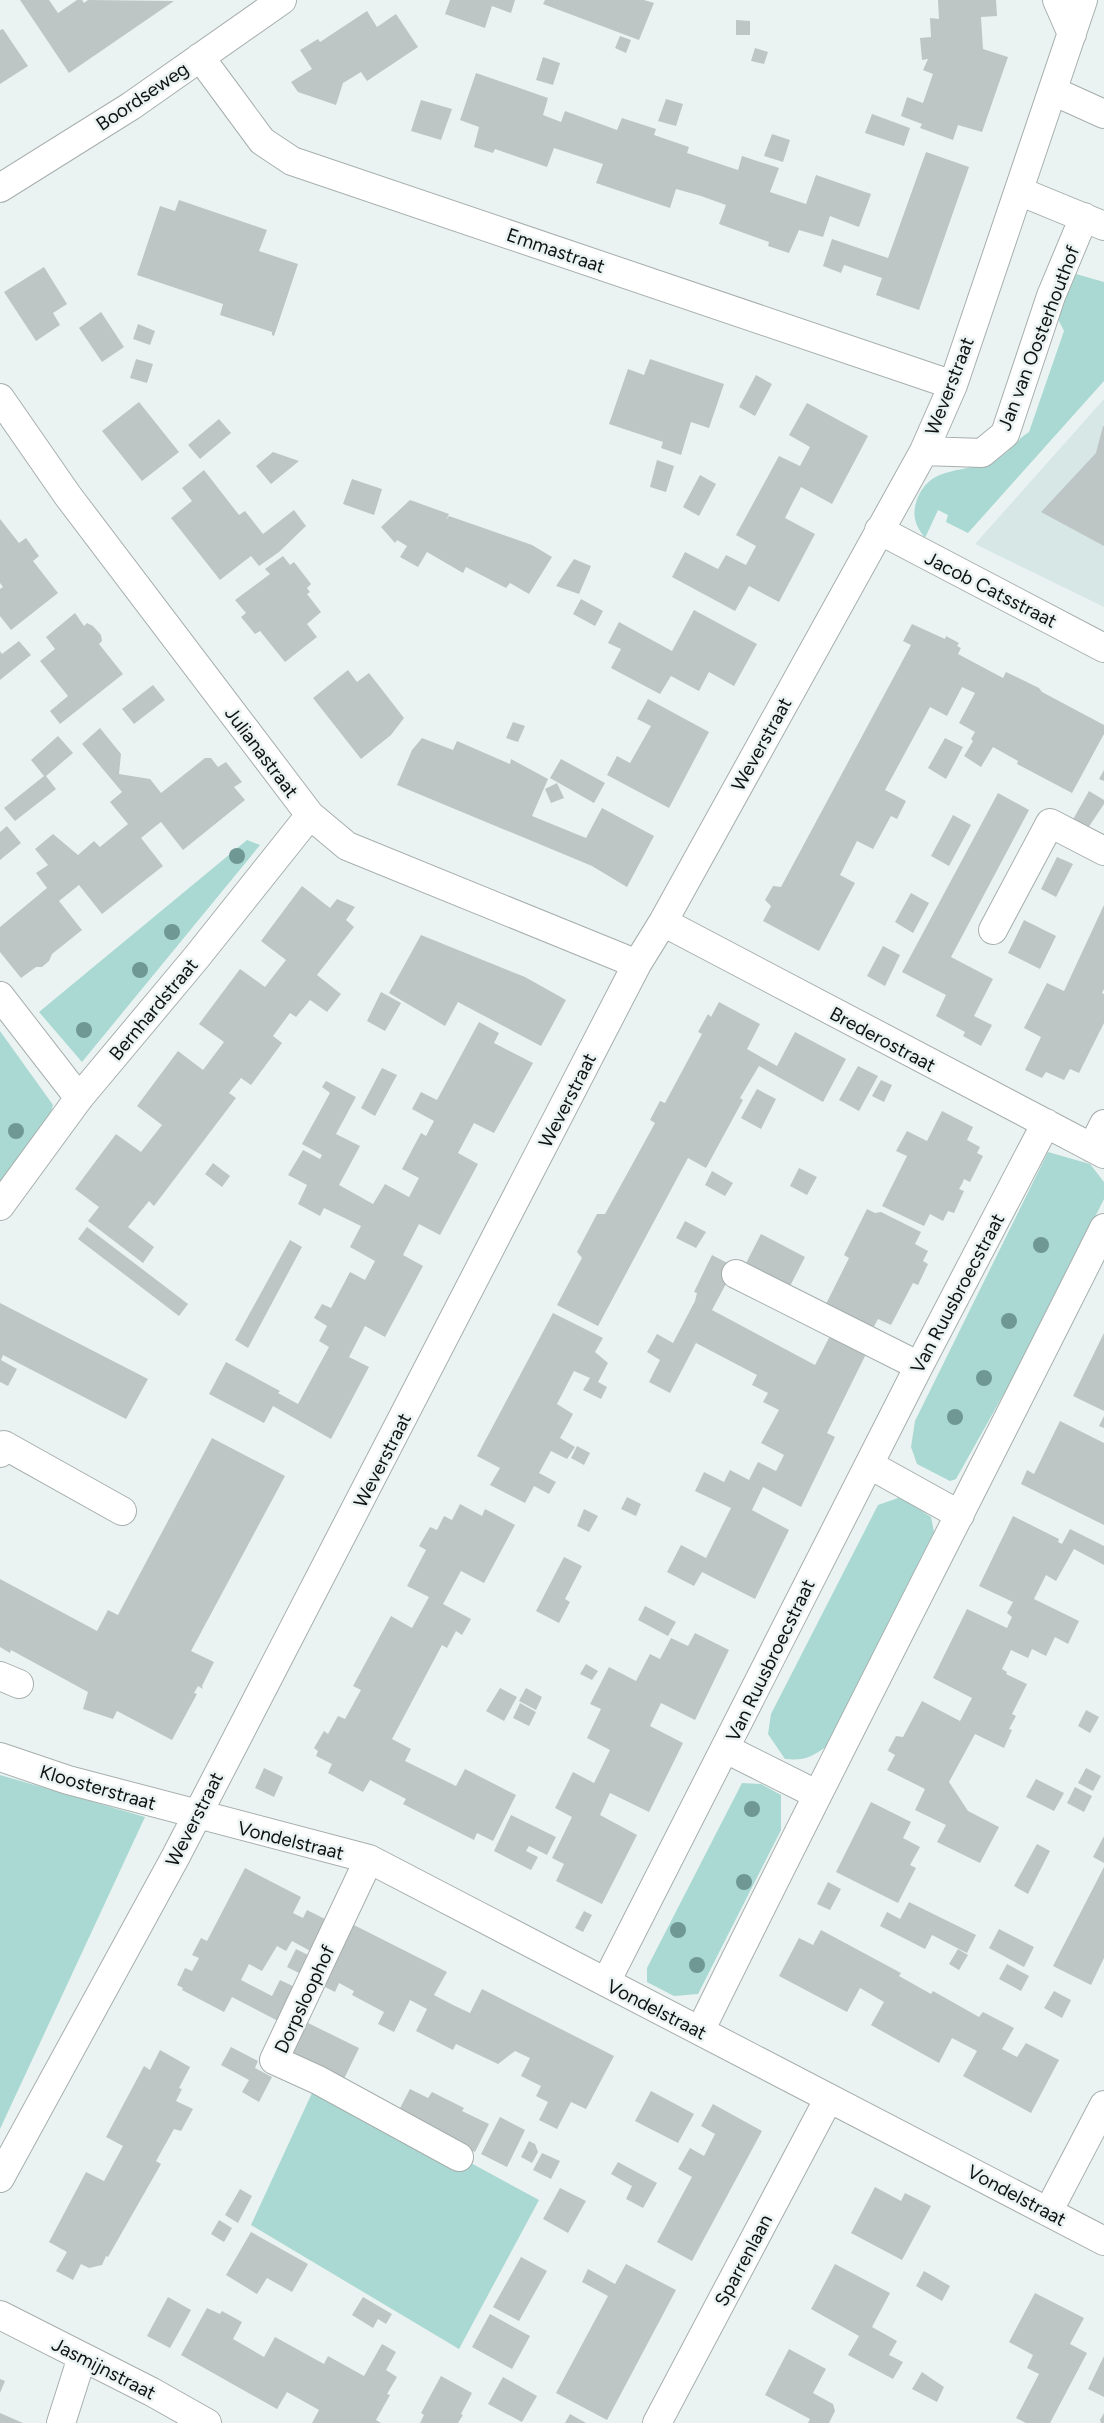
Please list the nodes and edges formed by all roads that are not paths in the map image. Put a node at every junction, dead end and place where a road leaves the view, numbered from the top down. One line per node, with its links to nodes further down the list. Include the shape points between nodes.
1 (282, 0): 5 (street, Boordseweg)
2 (1057, 0): 4 (street)
3 (1083, 0): 4 (street, Weverstraat)
4 (1072, 34): 6 (street, Weverstraat)
5 (200, 56): 8 (street, Boordseweg, via 131,106); 11 (street, Emmastraat, via 262,141 292,161)
6 (1053, 91): 7 (street); 9 (street, Weverstraat)
7 (1104, 114)
8 (0, 188)
9 (1019, 191): 10 (street, Jan van Oosterhouthof); 11 (street, Weverstraat)
10 (1094, 222): 13 (street, Jan van Oosterhouthof, via 1051,296 1005,434 982,453)
11 (953, 385): 13 (street, Weverstraat)
12 (0, 398): 16 (street, Julianastraat, via 68,496)
13 (924, 451): 14 (street, Weverstraat)
14 (879, 530): 15 (street, Jacob Catsstraat); 18 (street, Weverstraat)
15 (1104, 648)
16 (310, 815): 20 (street, Julianastraat, via 347,846); 22 (street, Bernhardstraat)
17 (1104, 851): 19 (street, via 1050,824)
18 (663, 922): 20 (street, Weverstraat); 23 (street, Brederostraat)
19 (993, 930)
20 (637, 964): 37 (street, Weverstraat)
21 (0, 996): 22 (street)
22 (79, 1098): 26 (street, Bernhardstraat)
23 (1046, 1124): 25 (street, Brederostraat); 29 (street, Van Ruusbroecstraat)
24 (1104, 1124): 25 (street)
25 (1098, 1151)
26 (0, 1206)
27 (1104, 1228): 33 (street)
28 (736, 1274): 29 (street)
29 (919, 1366): 31 (street, Van Ruusbroecstraat)
30 (0, 1453): 32 (street, via 4,1445)
31 (870, 1465): 33 (street); 34 (street, Van Ruusbroecstraat)
32 (122, 1511)
33 (960, 1516): 36 (street)
34 (726, 1749): 36 (street, Van Ruusbroecstraat); 39 (street, Van Ruusbroecstraat)
35 (0, 1757): 37 (street, Kloosterstraat)
36 (816, 1794): 40 (street)
37 (196, 1816): 38 (street, Vondelstraat); 44 (street, Weverstraat)
38 (369, 1859): 39 (street, Vondelstraat); 43 (street, Dorpsloophof, via 274,2060 318,2080)
39 (606, 1982): 40 (street, Vondelstraat)
40 (700, 2031): 41 (street, Vondelstraat)
41 (829, 2098): 45 (street, Vondelstraat); 51 (street, Sparrenlaan)
42 (1104, 2105): 45 (street)
43 (459, 2157)
44 (0, 2178)
45 (1048, 2212): 46 (street, Vondelstraat)
46 (1104, 2241)
47 (0, 2315): 48 (street, Jasmijnstraat)
48 (82, 2357): 49 (street); 50 (street, Jasmijnstraat)
49 (61, 2423)
50 (207, 2423)
51 (657, 2423)

